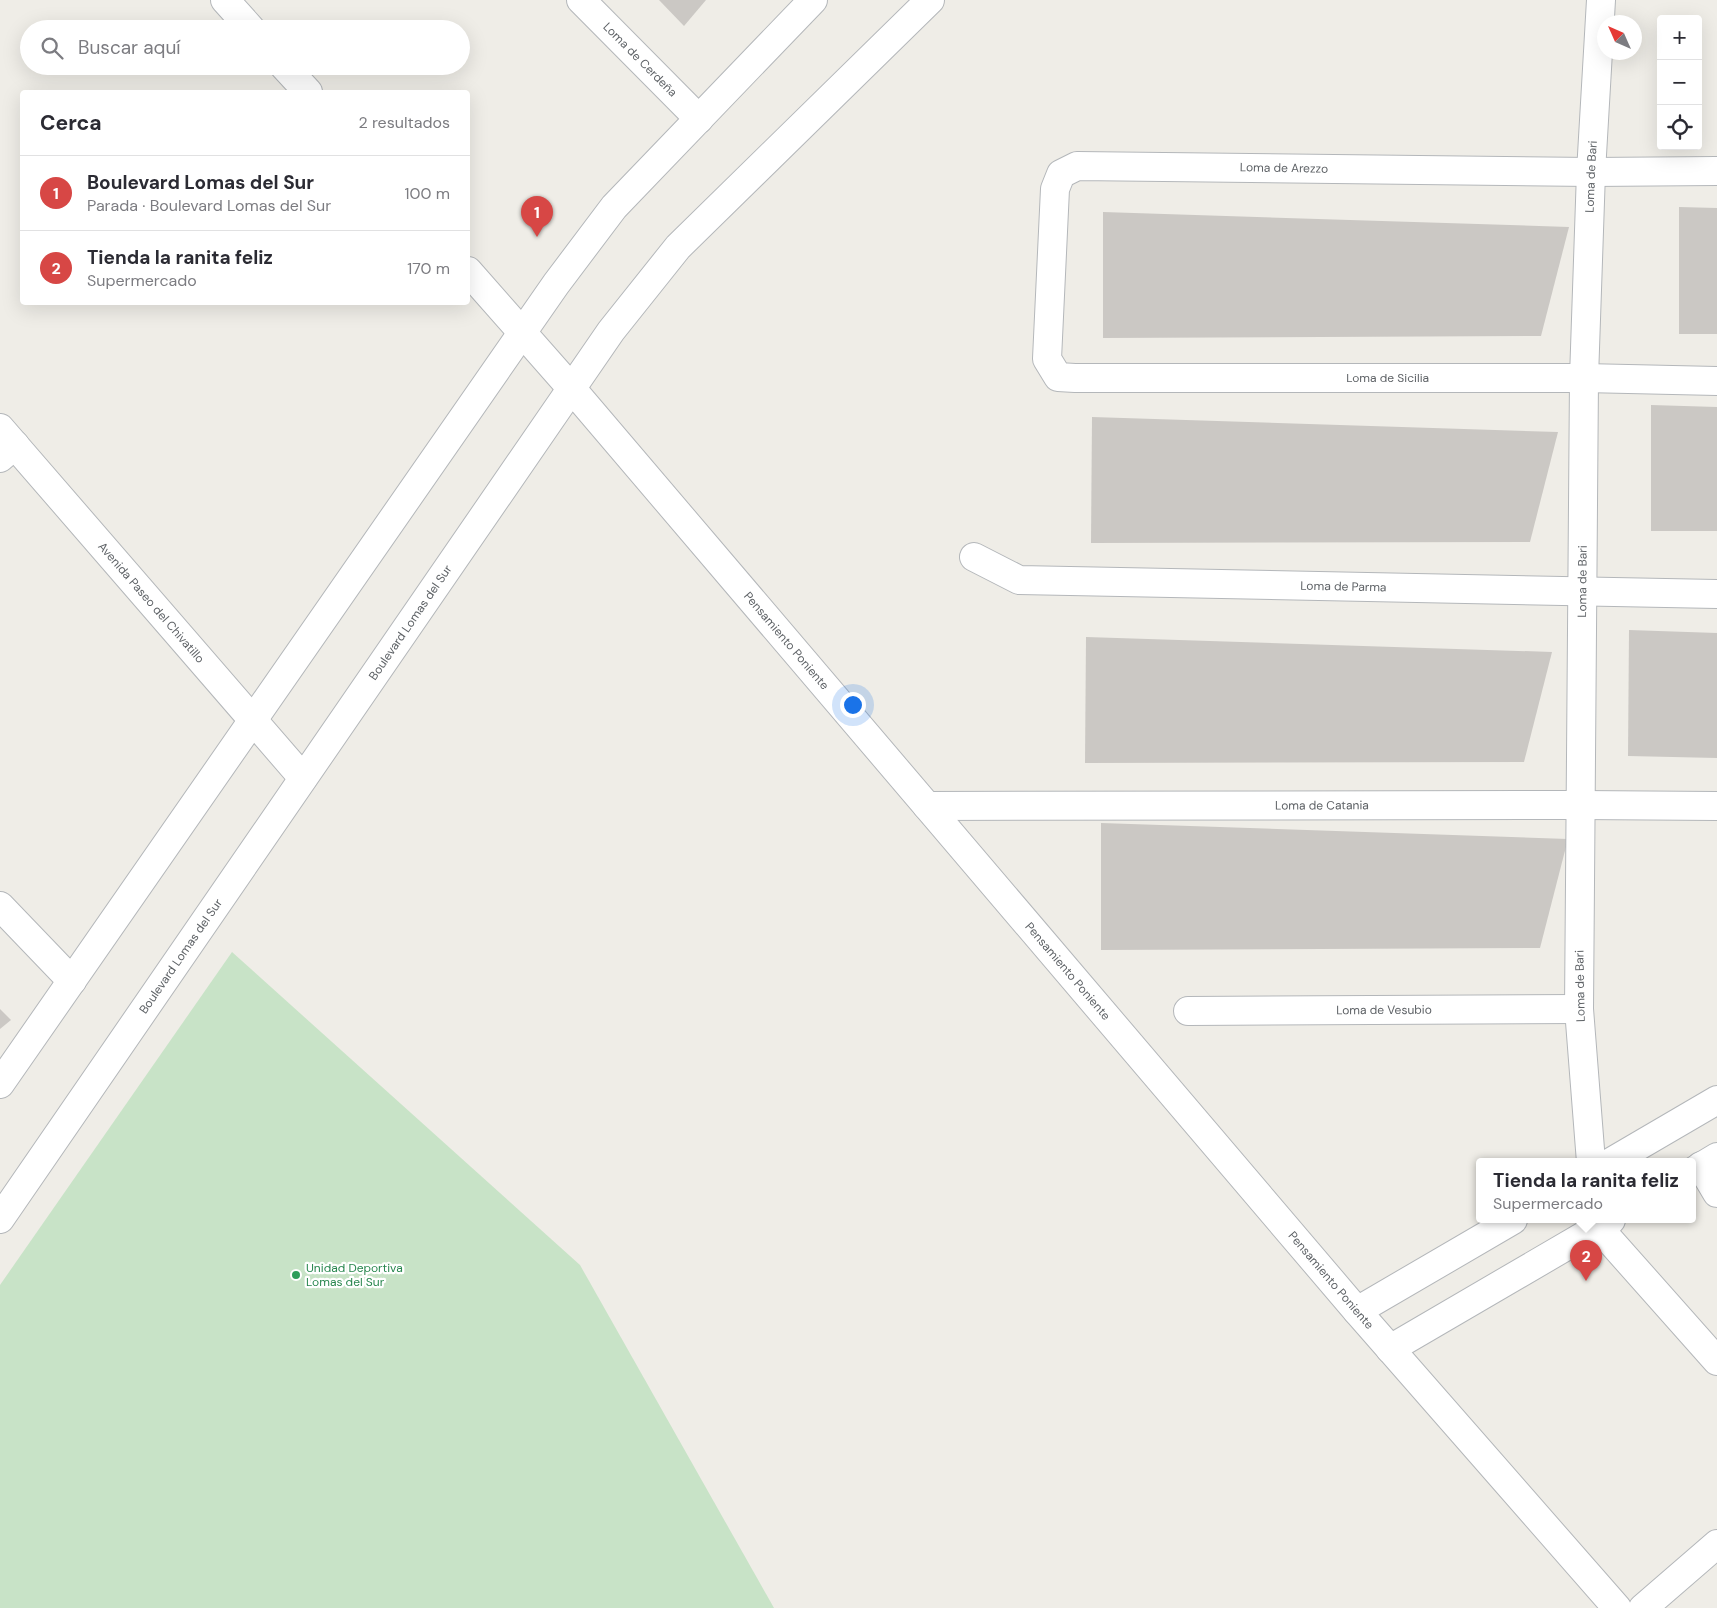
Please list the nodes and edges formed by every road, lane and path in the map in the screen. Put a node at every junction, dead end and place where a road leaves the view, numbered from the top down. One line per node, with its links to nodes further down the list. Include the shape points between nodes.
1 (225, 0): 6 (street)
2 (580, 0): 9 (street, Loma de Cerdeña)
3 (813, 0): 9 (street)
4 (930, 0): 17 (street, Boulevard Lomas del Sur, via 678,247 611,332)
5 (1601, 0): 11 (street, Loma de Bari)
6 (243, 20)
7 (292, 75): 8 (street)
8 (306, 90)
9 (699, 119): 13 (street, via 614,207)
10 (1717, 171): 11 (street, Loma de Arezzo)
11 (1591, 172): 14 (street, Loma de Arezzo, via 1077,166 1061,174 1054,189 1047,359); 15 (street, Loma de Bari)
12 (470, 273): 13 (street)
13 (523, 333): 17 (street, Pensamiento Poniente); 22 (street)
14 (1058, 377): 15 (street, Loma de Sicilia)
15 (1584, 378): 16 (street, Loma de Sicilia); 20 (street, Loma de Bari)
16 (1717, 381)
17 (572, 389): 23 (street, Boulevard Lomas del Sur); 25 (street, Pensamiento Poniente)
18 (5, 444): 22 (street, Avenida Paseo del Chivatillo)
19 (974, 557): 20 (street, Loma de Parma, via 1019,580)
20 (1582, 591): 21 (street, Loma de Parma); 24 (street, Loma de Bari)
21 (1717, 594)
22 (253, 721): 23 (street, Avenida Paseo del Chivatillo); 28 (street)
23 (303, 778): 37 (street, Boulevard Lomas del Sur)
24 (1581, 805): 25 (street, Loma de Catania); 26 (street, Loma de Catania); 29 (street, Loma de Bari)
25 (927, 806): 40 (street, Pensamiento Poniente)
26 (1717, 806)
27 (0, 906): 28 (street)
28 (72, 981): 31 (street)
29 (1579, 1009): 30 (street, Loma de Vesubio); 33 (street, Loma de Bari)
30 (1188, 1011)
31 (0, 1084)
32 (1717, 1100): 34 (street)
33 (1591, 1158)
34 (1618, 1158)
35 (1704, 1165): 36 (street)
36 (1717, 1193)
37 (0, 1219)
38 (1508, 1223): 40 (street)
39 (1604, 1224): 41 (street); 42 (street)
40 (1357, 1311): 41 (street, Pensamiento Poniente)
41 (1390, 1349): 44 (street, Pensamiento Poniente)
42 (1717, 1361)
43 (1717, 1544): 45 (street)
44 (1617, 1608)
45 (1643, 1608)

